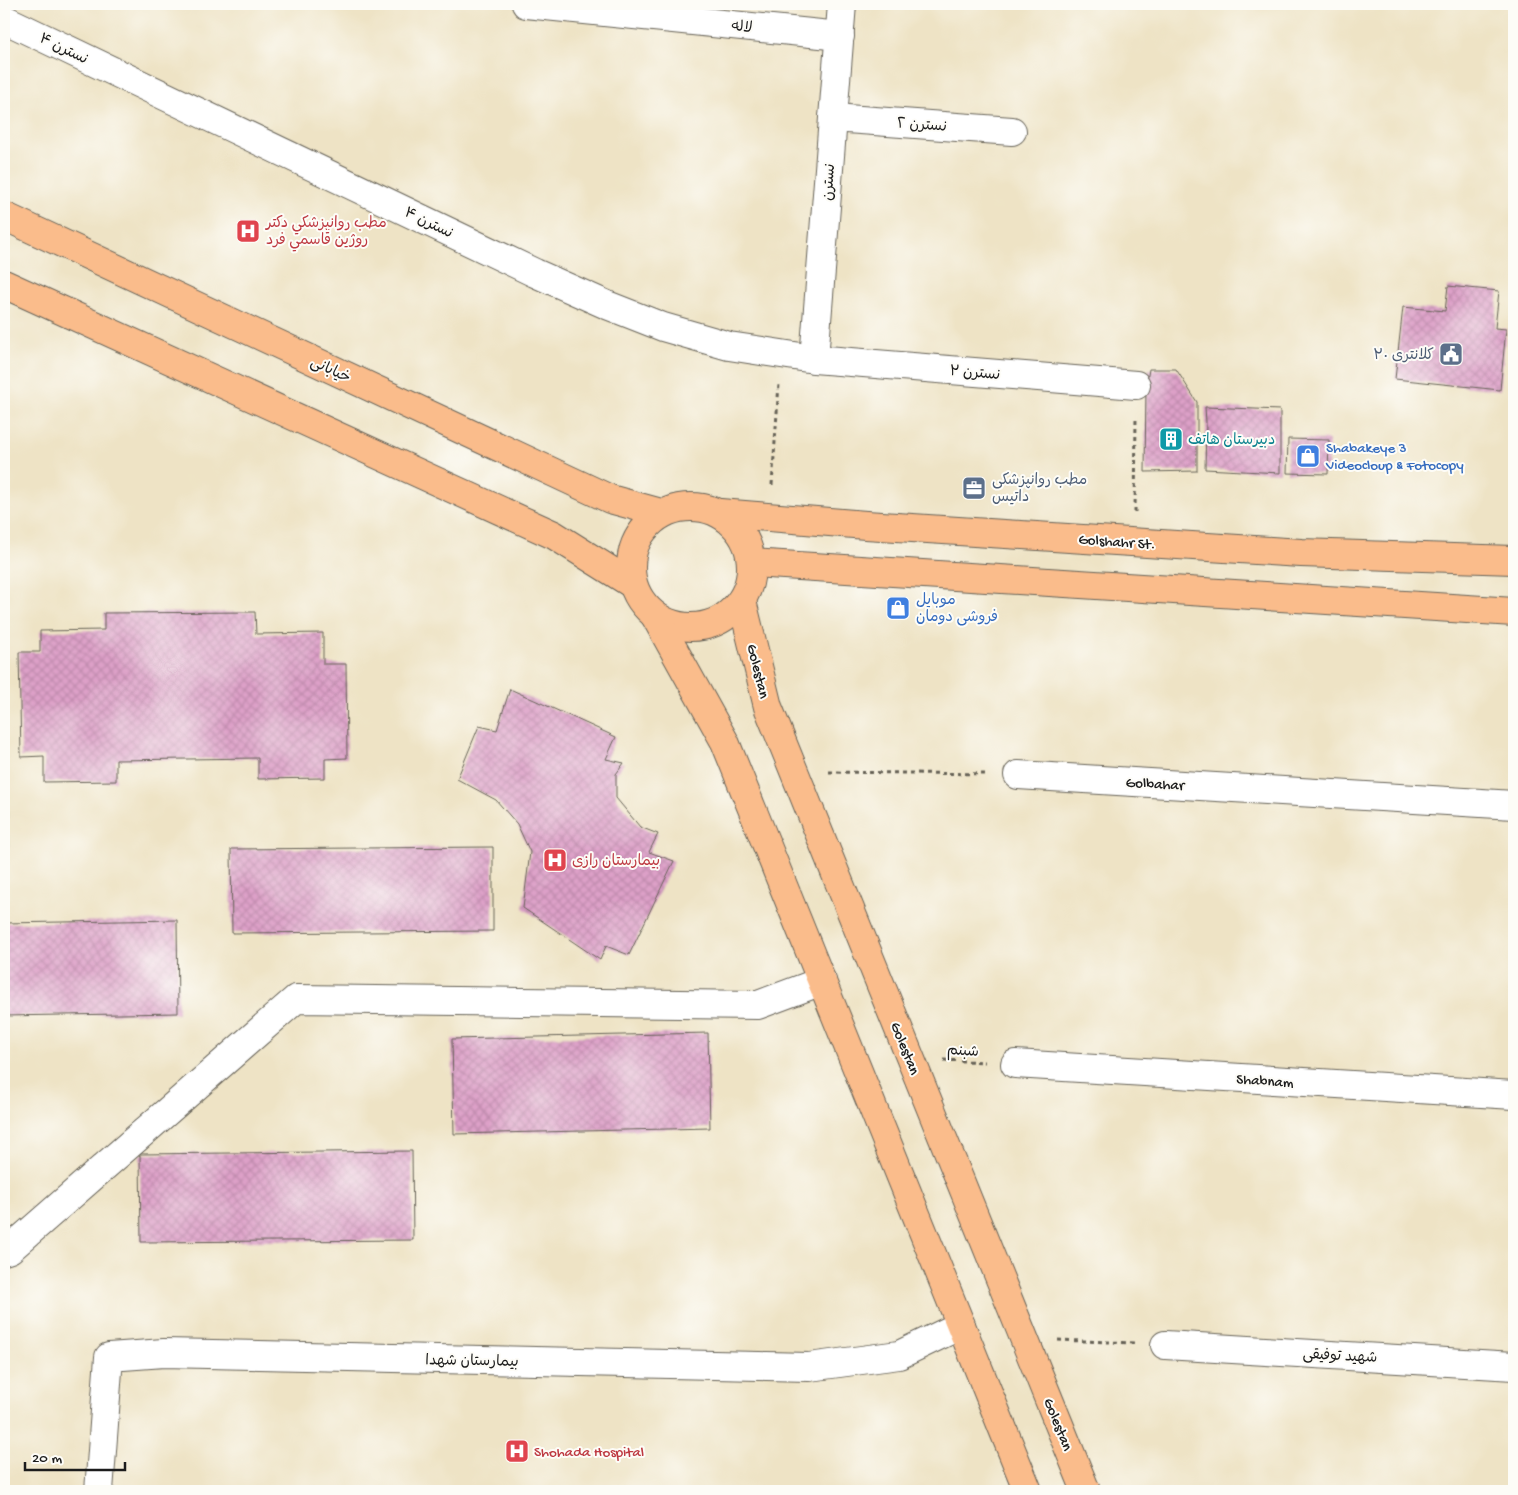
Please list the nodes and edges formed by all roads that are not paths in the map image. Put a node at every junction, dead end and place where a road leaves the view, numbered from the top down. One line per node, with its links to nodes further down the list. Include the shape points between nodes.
1 (527, 4): 4 (street, لاله)
2 (842, 4): 4 (street, نسترن)
3 (4, 19): 9 (street, نسترن ۴, via 607,305 663,327 720,343)
4 (840, 36): 5 (street, نسترن)
5 (833, 118): 6 (street, نسترن ٢); 9 (street, نسترن)
6 (1012, 131)
7 (4, 216): 11 (main road, خیابانی, via 610,499)
8 (4, 284): 15 (main road, via 554,535)
9 (814, 359): 10 (street, نسترن ٣)
10 (1136, 385)
11 (661, 514): 12 (main road, via 681,507 701,507); 15 (main road, via 645,526 634,544 630,563)
12 (720, 514): 13 (main road, Golshahr St., via 1301,553); 14 (main road, via 736,526 747,542)
13 (1514, 560)
14 (752, 563): 16 (main road, via 750,583); 17 (main road)
15 (632, 584): 18 (main road)
16 (742, 601): 18 (main road, via 729,615 712,625 692,628 673,625); 30 (main road, Golestan, via 768,707)
17 (1514, 612)
18 (655, 616): 21 (main road, via 725,742)
19 (1018, 775): 20 (street, Golbahar)
20 (1514, 805)
21 (822, 981): 24 (street, via 758,1005 296,999); 25 (main road)
22 (1015, 1064): 23 (street, Shabnam)
23 (1514, 1095)
24 (4, 1251)
25 (961, 1325): 28 (street, بیمارستان شهدا, via 899,1355 809,1367 164,1353 109,1358); 29 (main road)
26 (1165, 1345): 27 (street, شهید توفیقی)
27 (1514, 1366)
28 (99, 1491)
29 (1028, 1491)
30 (1086, 1491)

